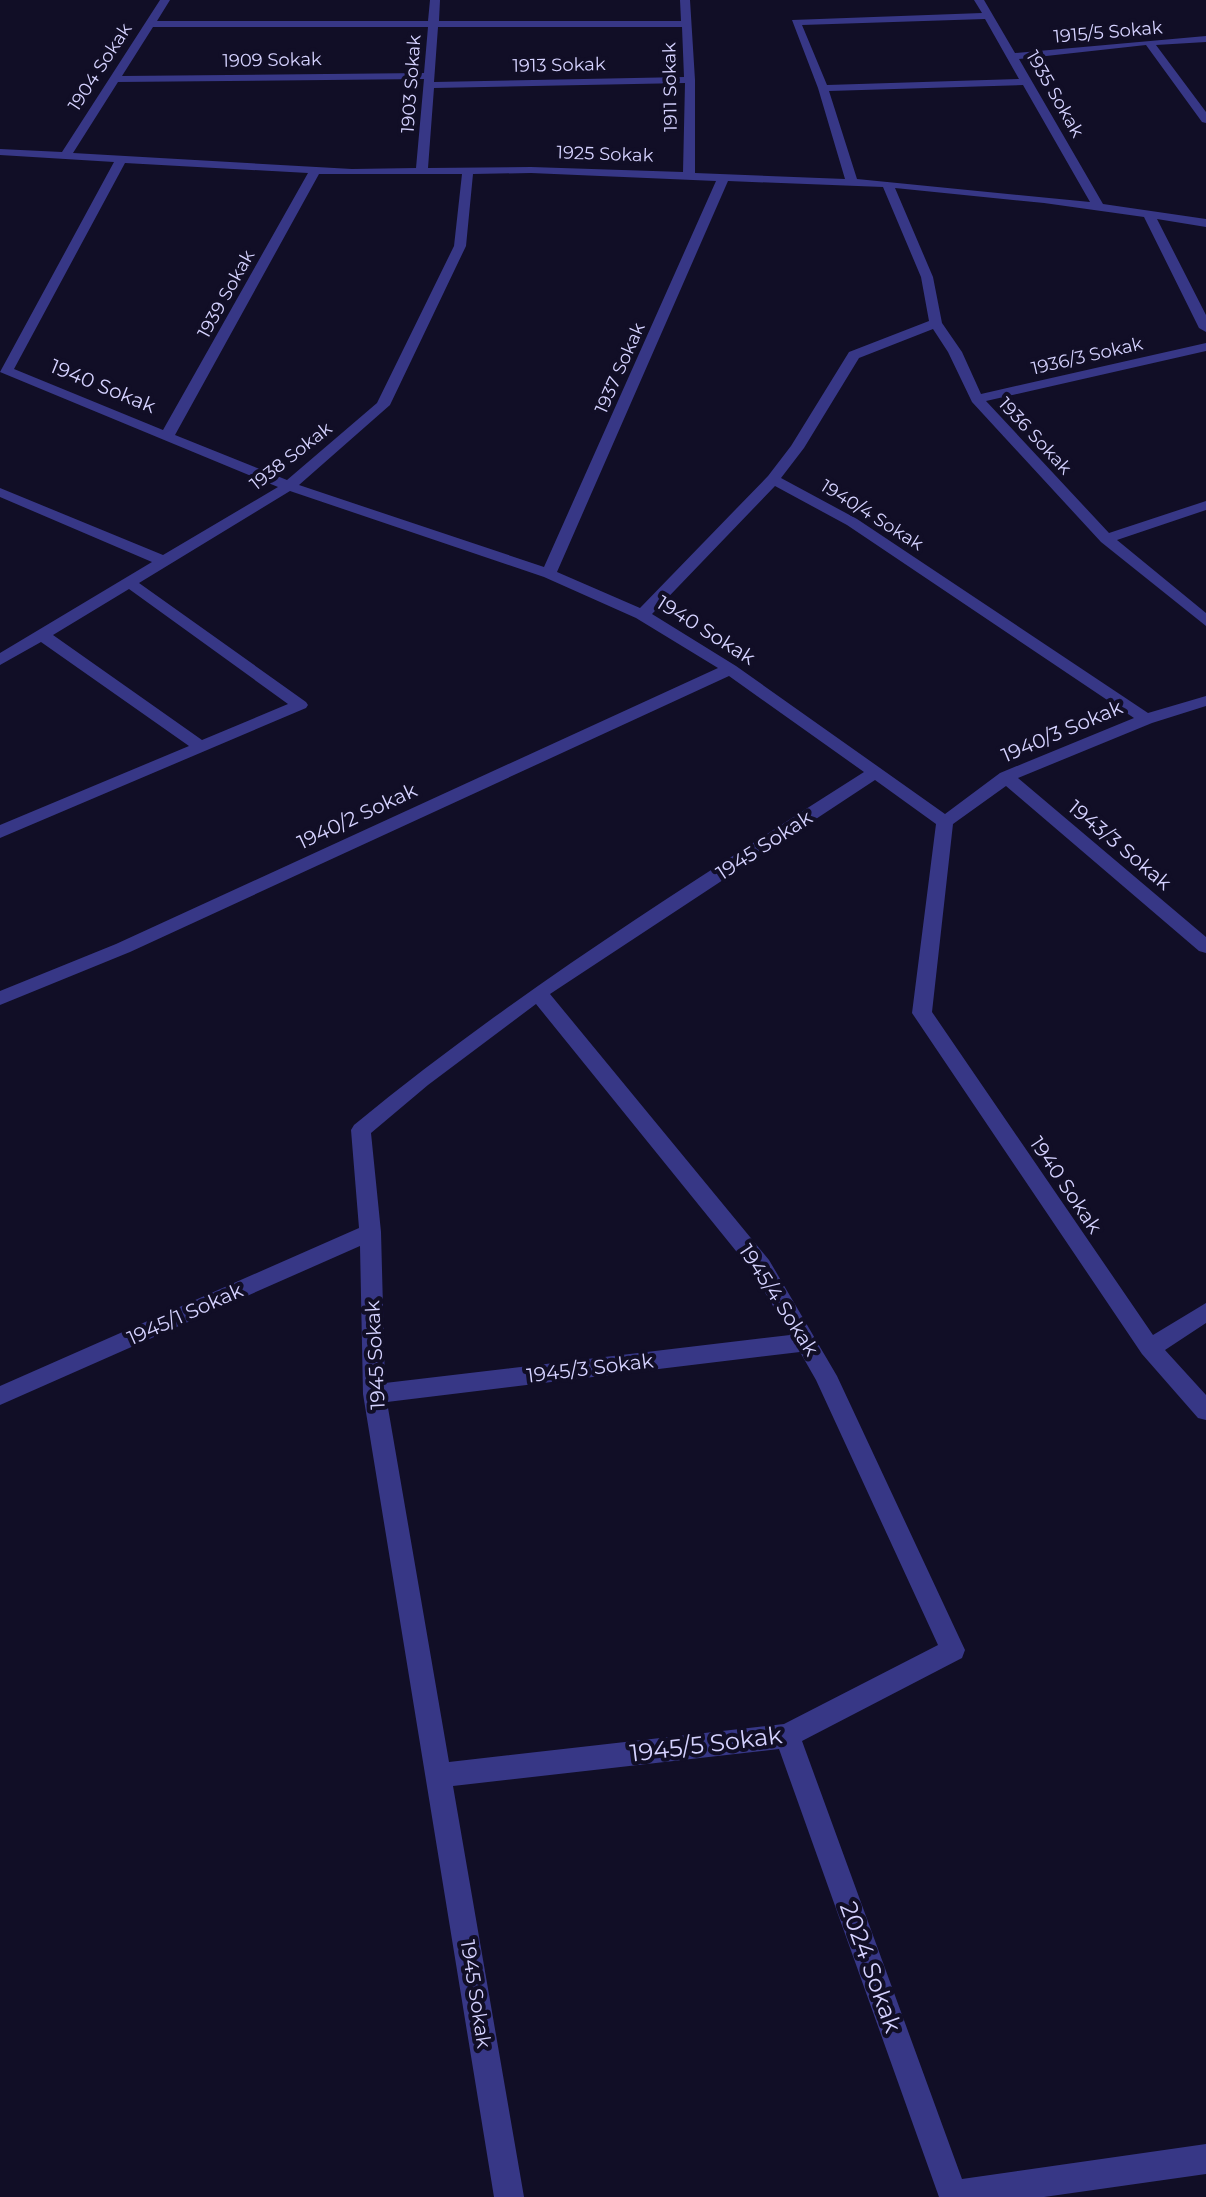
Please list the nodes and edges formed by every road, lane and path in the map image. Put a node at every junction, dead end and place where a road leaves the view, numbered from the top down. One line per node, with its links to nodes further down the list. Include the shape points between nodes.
1 (165, 0): 6 (street, 1904 Sokak)
2 (435, 0): 8 (street, 1903 Sokak)
3 (685, 0): 7 (street, 1911 Sokak)
4 (979, 0): 5 (street, 1935 Sokak)
5 (989, 16): 11 (street, 1935 Sokak); 16 (street, via 796,22)
6 (149, 24): 8 (street); 12 (street, 1904 Sokak)
7 (687, 24): 8 (street); 13 (street, 1911 Sokak)
8 (434, 25): 14 (street, 1903 Sokak)
9 (1206, 39): 10 (street, 1915/5 Sokak)
10 (1149, 42): 11 (street, 1915/5 Sokak); 17 (street)
11 (1012, 57): 15 (street, 1935 Sokak)
12 (114, 79): 14 (street, 1909 Sokak); 19 (street, 1904 Sokak)
13 (690, 80): 14 (street, 1913 Sokak); 24 (street, 1911 Sokak)
14 (429, 81): 23 (street, 1903 Sokak)
15 (1027, 82): 16 (street); 28 (street, 1935 Sokak)
16 (823, 88): 26 (street)
17 (1206, 119)
18 (0, 152): 19 (street, 1925 Sokak)
19 (66, 154): 20 (street, 1925 Sokak)
20 (122, 157): 21 (street, 1925 Sokak); 34 (street, 1940 Sokak)
21 (316, 169): 23 (street, 1925 Sokak); 36 (street, 1939 Sokak)
22 (468, 170): 23 (street, 1925 Sokak); 24 (street, 1925 Sokak); 38 (street, 1938 Sokak, via 460,246 383,405)
23 (422, 171)
24 (689, 174): 25 (street, 1925 Sokak)
25 (724, 176): 26 (street, 1925 Sokak); 43 (street, 1937 Sokak)
26 (852, 182): 27 (street, 1925 Sokak)
27 (887, 184): 28 (street, 1925 Sokak); 31 (street, 1936 Sokak, via 927,277)
28 (1099, 207): 29 (street, 1925 Sokak)
29 (1148, 214): 30 (street, 1925 Sokak); 32 (street)
30 (1206, 223)
31 (936, 323): 35 (street, 1936 Sokak); 37 (street, via 854,355)
32 (1206, 328)
33 (1206, 347): 35 (street, 1936/3 Sokak)
34 (3, 371): 36 (street, 1940 Sokak)
35 (977, 399): 41 (street, 1936 Sokak)
36 (167, 436): 38 (street, 1940 Sokak)
37 (773, 479): 45 (street); 51 (street, 1940/4 Sokak, via 852,522)
38 (289, 486): 42 (street, 1938 Sokak); 43 (street, 1940 Sokak)
39 (0, 492): 42 (street)
40 (1206, 505): 41 (street)
41 (1106, 539): 46 (street, 1936 Sokak)
42 (166, 562): 44 (street, 1938 Sokak)
43 (549, 574): 45 (street, 1940 Sokak)
44 (130, 583): 47 (street, 1938 Sokak); 52 (street, via 300,705)
45 (642, 615): 49 (street, 1940 Sokak)
46 (1206, 621)
47 (42, 635): 48 (street, 1938 Sokak); 52 (street)
48 (0, 660)
49 (730, 669): 53 (street, 1940 Sokak); 59 (street, 1940/2 Sokak, via 123,948)
50 (1206, 701): 51 (street, 1940/3 Sokak)
51 (1146, 719): 54 (street, 1940/3 Sokak)
52 (201, 747): 56 (street)
53 (876, 772): 55 (street, 1940 Sokak); 58 (street, 1945 Sokak)
54 (1006, 777): 55 (street, 1940/3 Sokak); 57 (street, 1943/3 Sokak)
55 (945, 822): 63 (street, 1940 Sokak, via 922,1013)
56 (0, 832)
57 (1206, 947)
58 (538, 993): 60 (street, 1945 Sokak, via 361,1130); 62 (street, 1945/4 Sokak, via 761,1266)
59 (0, 998)
60 (370, 1232): 64 (street, 1945 Sokak); 65 (street, 1945/1 Sokak)
61 (1206, 1312): 63 (street)
62 (807, 1342): 64 (street, 1945/3 Sokak); 67 (street, 1945/4 Sokak)
63 (1150, 1348): 66 (street, 1940 Sokak)
64 (374, 1394): 69 (street, 1945 Sokak)
65 (0, 1396)
66 (1206, 1411)
67 (953, 1650): 68 (street, 1945/5 Sokak)
68 (787, 1736): 69 (street, 1945/5 Sokak); 71 (street, 2024 Sokak)
69 (440, 1775): 72 (street, 1945 Sokak)
70 (1206, 2159): 71 (street)
71 (954, 2196)
72 (509, 2197)

